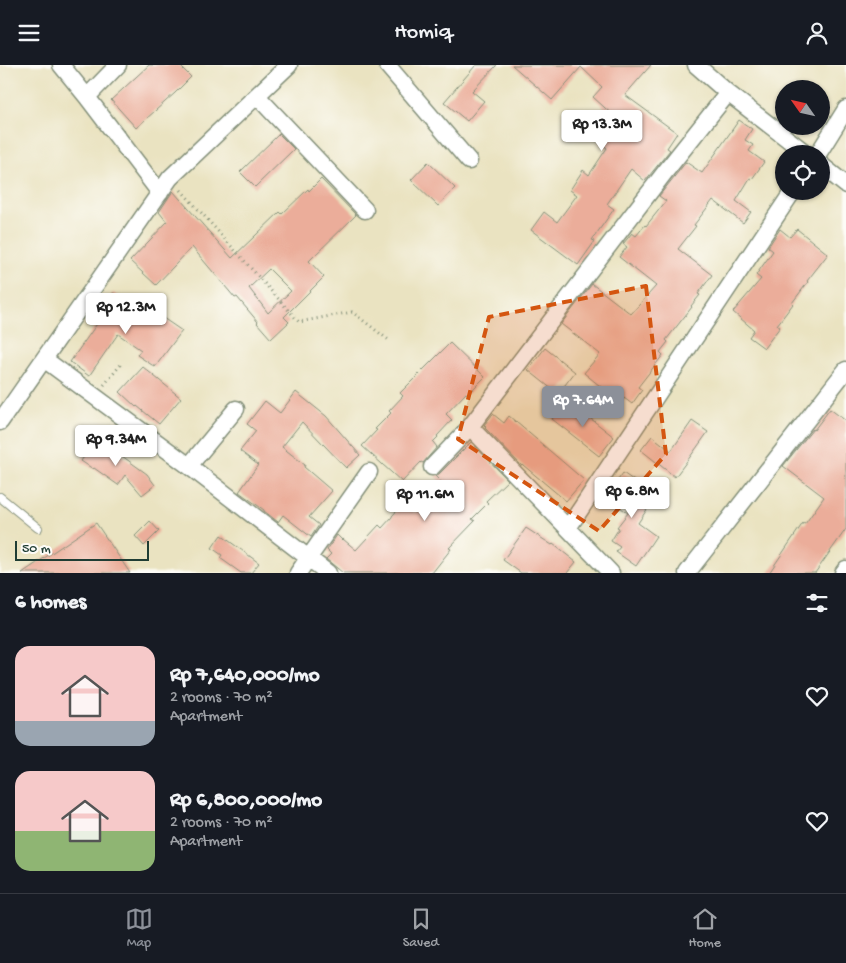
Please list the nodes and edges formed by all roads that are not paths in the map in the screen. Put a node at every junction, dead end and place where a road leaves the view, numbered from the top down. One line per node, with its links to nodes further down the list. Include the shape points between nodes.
1 (61, 65): 8 (street)
2 (118, 65): 8 (street)
3 (289, 65): 7 (street)
4 (387, 65): 12 (street)
5 (696, 65): 6 (street)
6 (728, 93): 10 (street); 22 (street)
7 (257, 96): 15 (street, via 170,178); 17 (street)
8 (87, 97): 15 (street)
9 (846, 109): 11 (street)
10 (795, 145)
11 (824, 145)
12 (469, 161)
13 (830, 172): 14 (street)
14 (846, 185)
15 (160, 193): 18 (street)
16 (787, 200): 28 (street)
17 (365, 210)
18 (44, 359): 21 (street); 23 (street)
19 (846, 369): 34 (street)
20 (236, 409): 23 (street)
21 (0, 422)
22 (470, 427): 24 (street); 28 (street)
23 (189, 466): 29 (street)
24 (432, 467)
25 (370, 472): 29 (street)
26 (0, 497): 27 (lane)
27 (38, 528)
28 (568, 528): 33 (street)
29 (309, 558): 31 (street); 32 (street)
30 (846, 569): 35 (street)
31 (298, 573)
32 (328, 573)
33 (611, 573)
34 (687, 573)
35 (843, 573)

